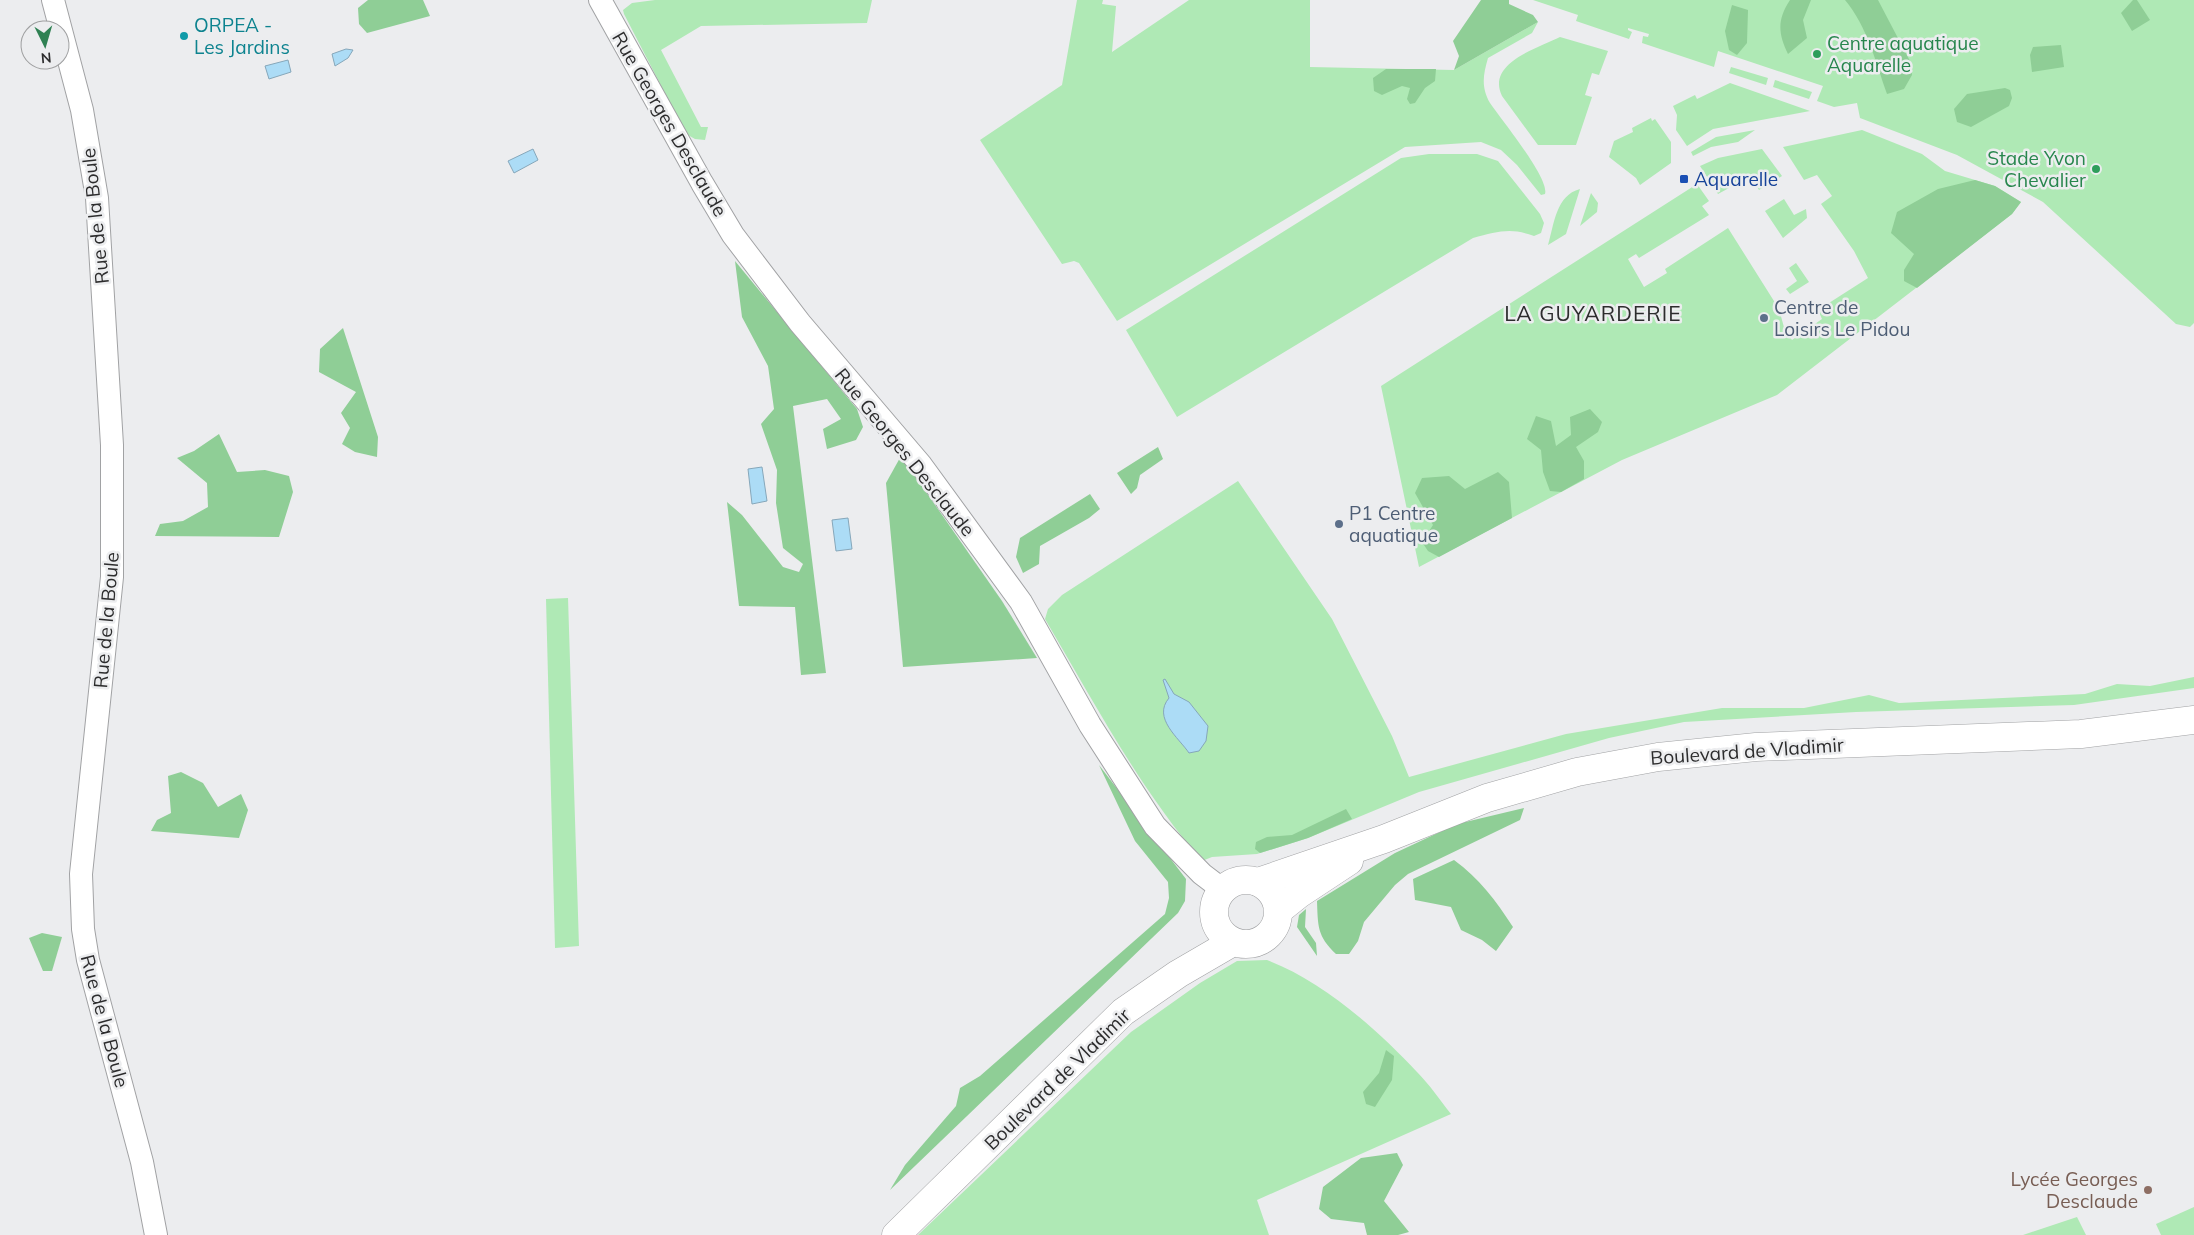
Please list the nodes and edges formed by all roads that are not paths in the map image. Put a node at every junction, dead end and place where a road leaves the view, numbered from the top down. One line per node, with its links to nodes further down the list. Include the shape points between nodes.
1 (53, 0): 9 (street, Rue de la Boule, via 82,110 97,198 112,445 112,577 82,874 82,929 142,1162)
2 (601, 2): 6 (street, Rue Georges Desclaude, via 734,235 800,323 921,465 1021,602 1090,725 1155,826 1202,874)
3 (2194, 720): 4 (main road, Boulevard de Vladimir, via 2081,734 1765,747 1658,757 1577,772 1524,787)
4 (1384, 838): 5 (main road, Boulevard de Vladimir); 7 (main road)
5 (1258, 882): 6 (main road, via 1239,880); 7 (main road, via 1272,893)
6 (1223, 890): 8 (main road, via 1214,905)
7 (1279, 910): 8 (main road, via 1276,925 1264,939 1254,944 1243,945)
8 (1224, 932): 10 (main road, Boulevard de Vladimir, via 1123,1012)
9 (156, 1235)
10 (896, 1235)

